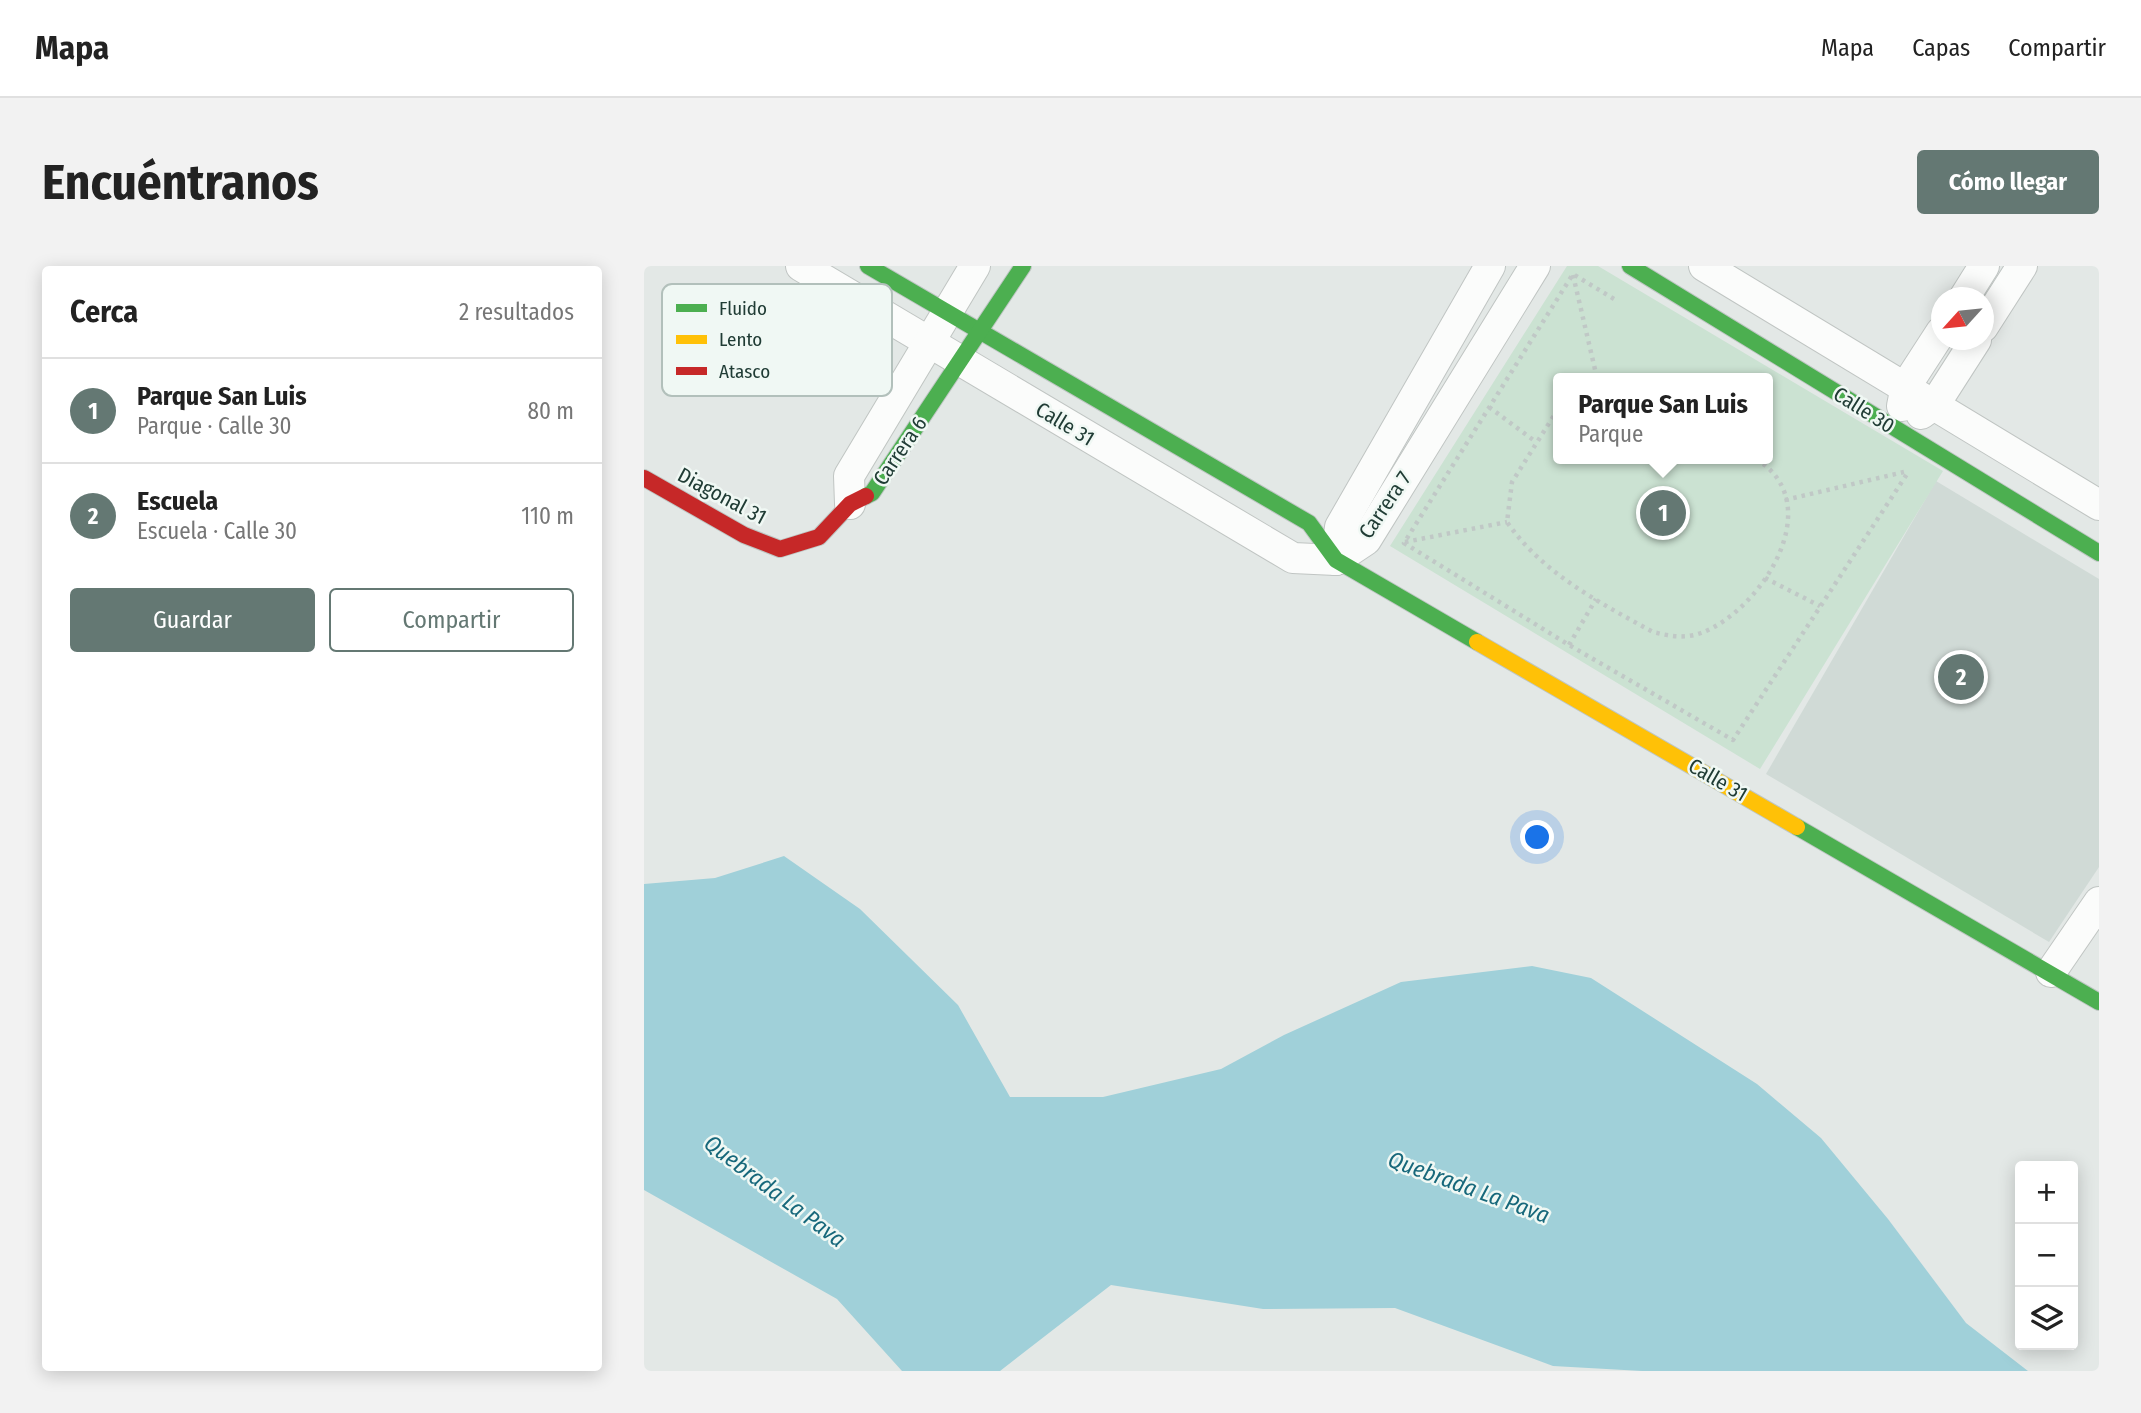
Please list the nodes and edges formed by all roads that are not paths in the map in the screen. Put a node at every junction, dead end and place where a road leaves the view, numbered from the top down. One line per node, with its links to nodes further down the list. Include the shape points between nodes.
1 (801, 266): 11 (street, Calle 31)
2 (868, 266): 14 (street, Calle 31)
3 (975, 266): 14 (street, Carrera 6)
4 (1023, 266): 16 (street, Carrera 6)
5 (1490, 266): 28 (street, Carrera 7, via 1340,527)
6 (1535, 266): 28 (street, Carrera 7, via 1366,540)
7 (1630, 266): 23 (street, Calle 30)
8 (1704, 266): 21 (street, Calle 30)
9 (1984, 266): 12 (street)
10 (2022, 266): 13 (street)
11 (831, 284)
12 (1971, 287)
13 (1994, 310)
14 (947, 311): 16 (street, Calle 31); 17 (street, Carrera 6)
15 (892, 321): 17 (street, Calle 31)
16 (981, 331): 20 (street, Carrera 6); 28 (street, Calle 31, via 1309,523)
17 (928, 343): 20 (street, Calle 31); 25 (street, Carrera 6, via 849,476)
18 (1931, 347): 21 (street)
19 (1970, 350): 22 (street)
20 (961, 362): 25 (street, Carrera 6, via 872,493); 28 (street, Calle 31, via 1293,558)
21 (1906, 386): 22 (street, Calle 30); 23 (street)
22 (1935, 404): 23 (street); 26 (street, Calle 30)
23 (1897, 431): 27 (street, Calle 30)
24 (644, 478): 25 (street, Diagonal 31, via 744,535 780,549 819,537)
25 (850, 504)
26 (2099, 505)
27 (2099, 553)
28 (1336, 560): 30 (street, Calle 31)
29 (2099, 902): 30 (street)
30 (2051, 972): 31 (street, Calle 31)
31 (2097, 996)

